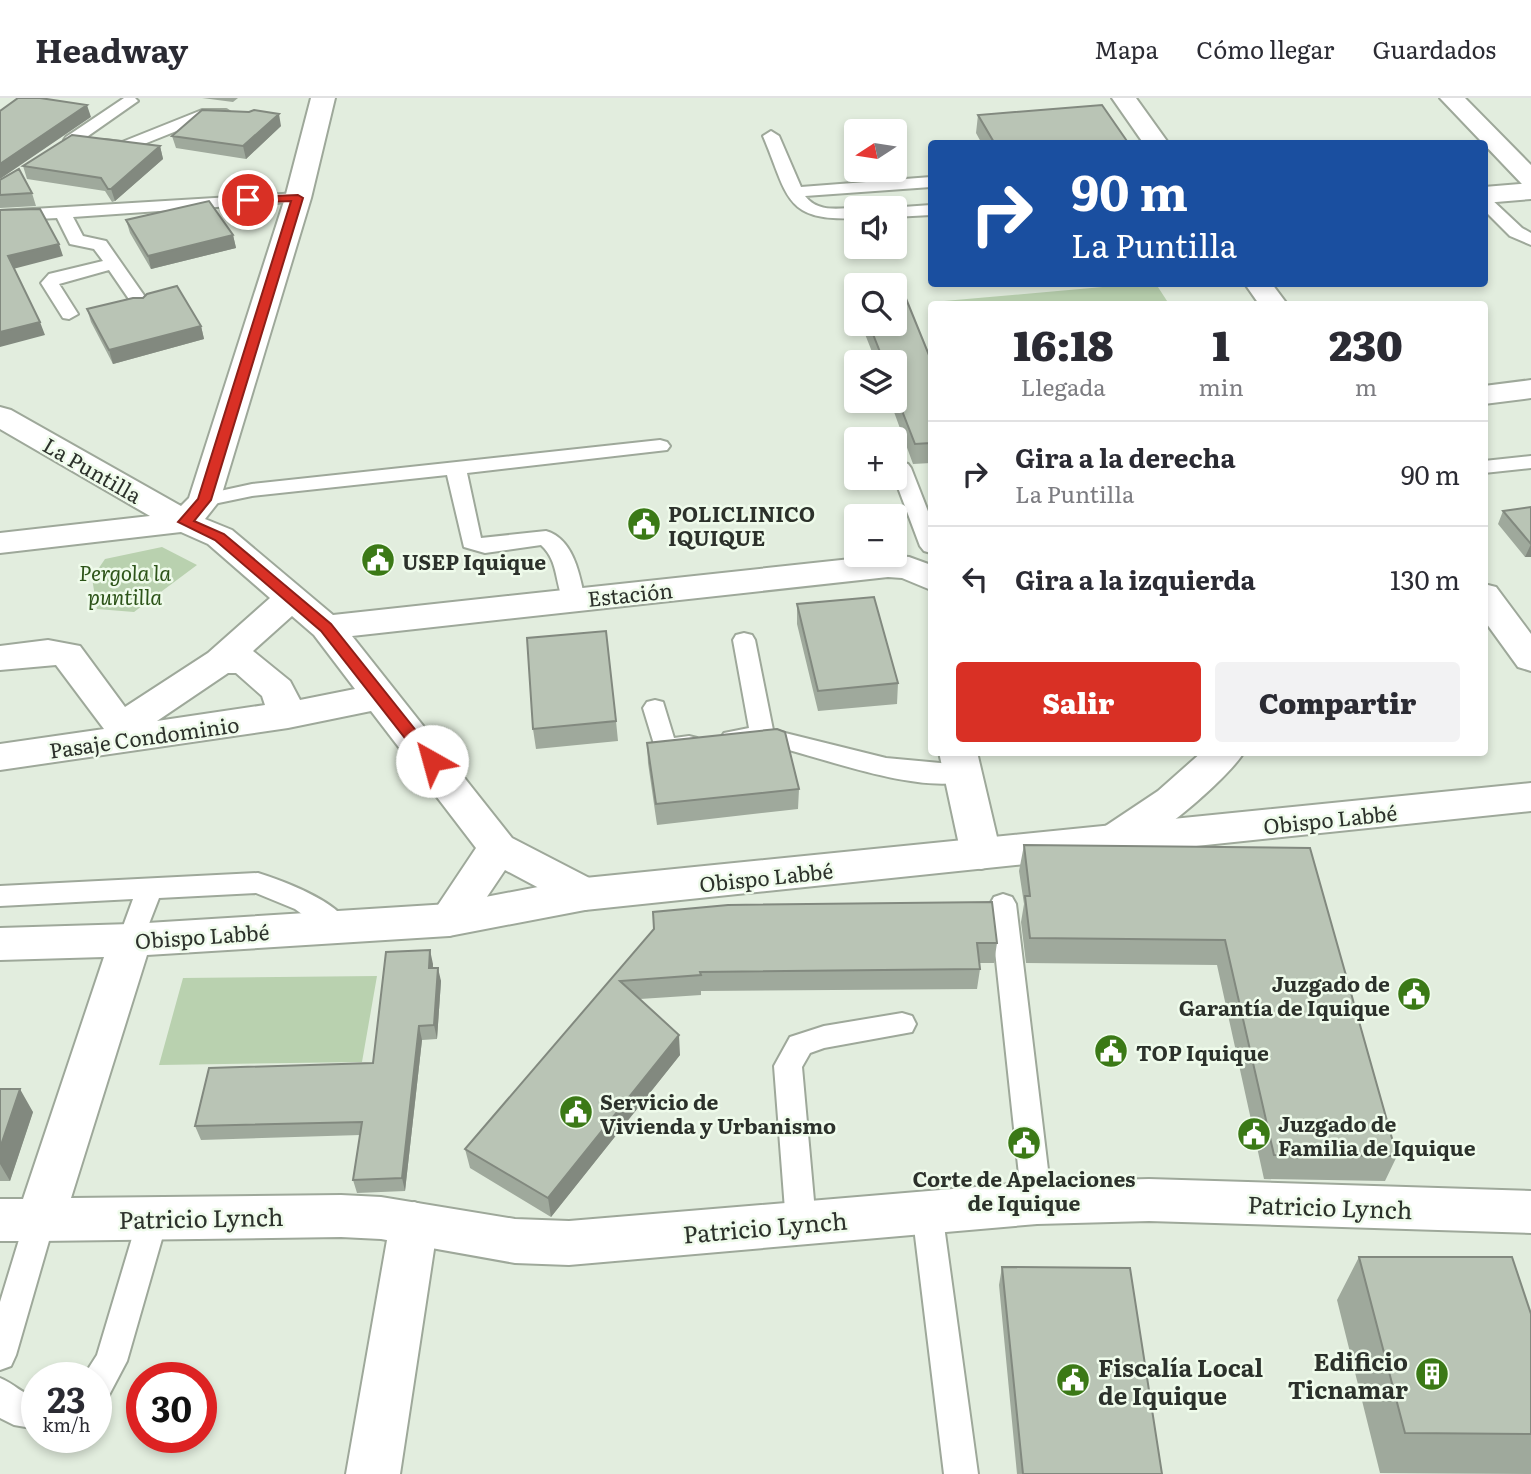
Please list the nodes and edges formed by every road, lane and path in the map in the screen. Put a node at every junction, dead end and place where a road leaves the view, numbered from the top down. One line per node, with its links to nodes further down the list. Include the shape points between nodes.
1 (323, 98): 13 (street)
2 (1124, 98): 7 (street)
3 (1452, 98): 8 (street)
4 (130, 101): 5 (lane, via 67,144 124,147 202,115)
5 (241, 116)
6 (771, 136): 11 (lane)
7 (1154, 140)
8 (1531, 179)
9 (928, 182): 11 (lane)
10 (1531, 191): 12 (street)
11 (795, 192): 18 (lane, via 799,204 812,212)
12 (1488, 195)
13 (298, 198): 17 (lane); 32 (street)
14 (1488, 205): 20 (lane)
15 (928, 210): 16 (lane)
16 (907, 211)
17 (63, 213): 19 (lane); 21 (lane, via 76,240 100,244)
18 (844, 214)
19 (0, 216)
20 (1531, 240)
21 (113, 264): 22 (lane); 23 (lane, via 55,278 51,283)
22 (141, 304)
23 (69, 314)
24 (1531, 390): 25 (street)
25 (1488, 395)
26 (0, 416): 32 (street, La Puntilla)
27 (660, 446): 30 (lane)
28 (1531, 462): 29 (lane)
29 (1488, 467)
30 (456, 468): 32 (lane, via 252,490); 37 (lane, via 471,542 485,546 546,538 559,547)
31 (907, 488): 34 (lane)
32 (195, 511): 33 (street, La Puntilla); 36 (street, La Puntilla)
33 (0, 543)
34 (928, 557)
35 (928, 564): 37 (street, Estación)
36 (291, 598): 39 (street, La Puntilla); 43 (street)
37 (574, 600): 39 (street, Estación)
38 (1488, 601): 42 (street)
39 (326, 627): 44 (street, La Puntilla)
40 (744, 640): 47 (lane)
41 (0, 658): 43 (street, Pasaje Condominio, via 68,654 113,718 120,721 132,720)
42 (1531, 660)
43 (221, 661): 46 (street, via 245,661 276,690)
44 (382, 696): 46 (street, Pasaje Condominio); 53 (street, La Puntilla)
45 (655, 708): 47 (lane, via 665,748)
46 (288, 715): 49 (street, Pasaje Condominio)
47 (762, 735): 50 (lane, via 929,775)
48 (1222, 756): 52 (street, via 1205,775)
49 (0, 757)
50 (960, 763): 54 (street)
51 (1529, 802): 52 (street, Obispo Labbé)
52 (1112, 841): 54 (street, Obispo Labbé)
53 (498, 848): 56 (street, La Puntilla); 59 (street)
54 (981, 854): 56 (street, Obispo Labbé)
55 (150, 888): 57 (lane); 60 (lane, via 258,883 304,902); 61 (lane)
56 (585, 894): 59 (street, Obispo Labbé)
57 (0, 896)
58 (1003, 904): 64 (lane)
59 (449, 920): 60 (street, Obispo Labbé)
60 (338, 927): 61 (street, Obispo Labbé)
61 (131, 940): 62 (street, Obispo Labbé); 68 (street)
62 (0, 944)
63 (902, 1024): 70 (lane, via 800,1045 788,1066)
64 (1037, 1203): 65 (street, Patricio Lynch); 66 (street, Patricio Lynch, via 1149,1200)
65 (926, 1211): 70 (street, Patricio Lynch); 76 (lane)
66 (1531, 1212)
67 (153, 1218): 68 (street, Patricio Lynch); 69 (street, Patricio Lynch, via 341,1216); 72 (lane)
68 (20, 1220): 71 (lane)
69 (414, 1223): 70 (street, Patricio Lynch, via 515,1241 569,1243); 75 (street)
70 (802, 1223)
71 (0, 1354)
72 (110, 1362)
73 (0, 1394): 74 (lane)
74 (21, 1410)
75 (373, 1474)
76 (961, 1474)

